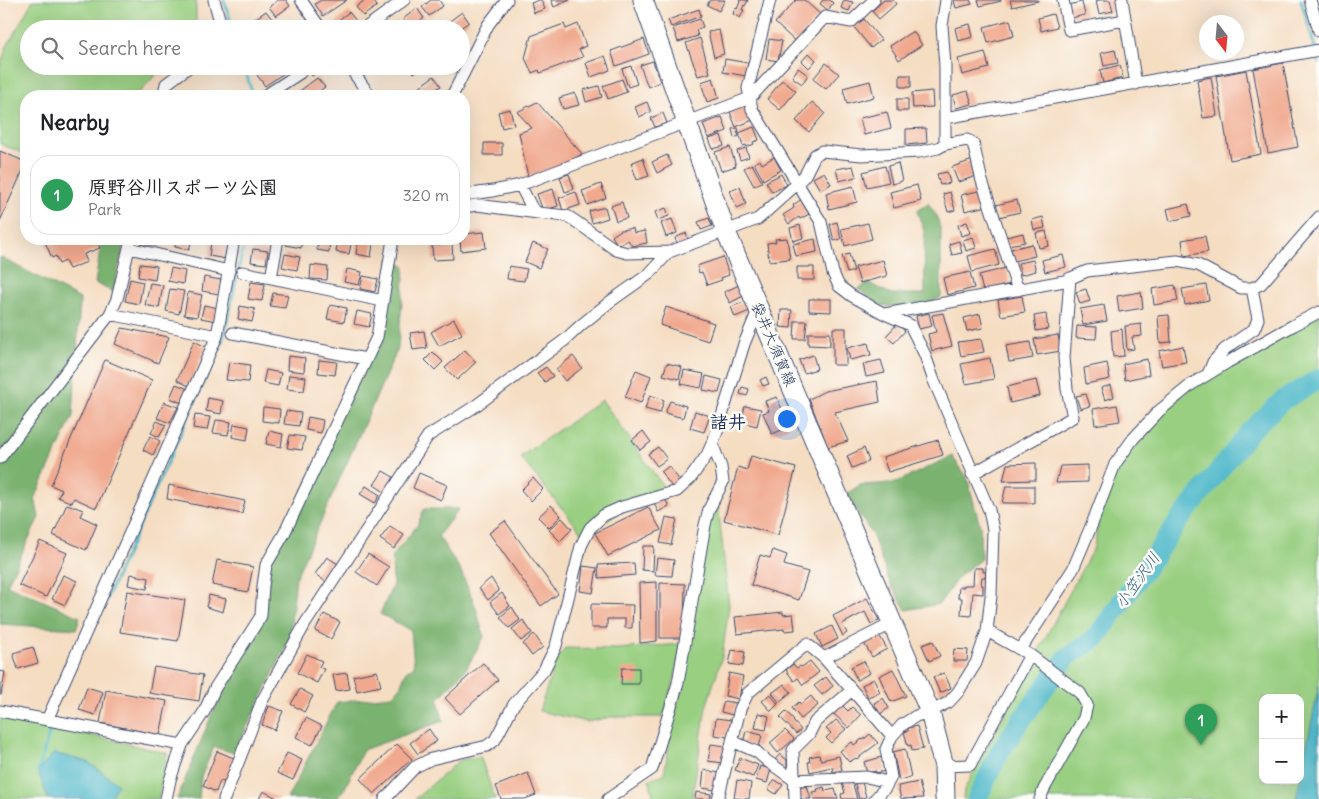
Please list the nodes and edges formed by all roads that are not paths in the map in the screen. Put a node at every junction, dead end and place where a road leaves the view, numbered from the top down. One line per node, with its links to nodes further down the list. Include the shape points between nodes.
1 (214, 0): 12 (street)
2 (404, 0): 14 (street)
3 (507, 0): 18 (street, via 488,25)
4 (643, 0): 30 (main road, 袋井大須賀線)
5 (770, 0): 28 (street, via 748,88)
6 (874, 0): 28 (street, via 851,22 825,18)
7 (946, 0): 29 (street, via 942,26)
8 (1063, 0): 15 (street, via 1069,30)
9 (1122, 0): 15 (street)
10 (1310, 0): 16 (street)
11 (303, 1): 13 (street)
12 (220, 20)
13 (316, 20)
14 (376, 20)
15 (1125, 20): 23 (street)
16 (1319, 31)
17 (1319, 50): 23 (street)
18 (470, 60)
19 (178, 75): 24 (street, via 166,84)
20 (297, 75): 25 (street)
21 (355, 75): 26 (street)
22 (463, 75): 27 (street)
23 (1136, 84): 29 (street)
24 (164, 90)
25 (274, 90)
26 (366, 90)
27 (455, 90)
28 (750, 98): 30 (street); 32 (street, via 752,109)
29 (945, 118): 31 (street)
30 (686, 123): 33 (street); 38 (main road, 袋井大須賀線)
31 (946, 144): 32 (street, via 919,152 862,155 822,150 815,155); 50 (street, via 968,140 973,143 982,181)
32 (797, 184): 38 (street, via 758,219); 55 (street, via 821,222 839,286)
33 (520, 185): 34 (street); 36 (street)
34 (470, 194)
35 (470, 206): 36 (street)
36 (538, 213): 44 (street, via 567,216 616,250 627,254)
37 (1319, 217): 49 (street, via 1261,284)
38 (726, 232): 44 (street); 52 (main road, 袋井大須賀線)
39 (130, 245): 54 (street, via 117,299)
40 (134, 245): 45 (street)
41 (233, 245): 45 (street)
42 (277, 245): 47 (street)
43 (392, 245): 51 (street)
44 (669, 252): 78 (street, via 650,274 611,301 565,340 474,408 428,436 305,624 262,702)
45 (229, 271): 57 (street)
46 (242, 272): 47 (street)
47 (271, 278): 51 (street)
48 (1070, 278): 49 (street, via 1086,272 1176,261 1198,265 1241,288); 50 (street); 62 (street, via 1064,358 1073,417)
49 (1252, 288): 59 (street, via 1258,319 1254,329 1225,350 1213,362)
50 (1018, 290): 55 (street)
51 (383, 301): 58 (street, via 377,336)
52 (759, 308): 60 (street); 63 (main road, 袋井大須賀線)
53 (1319, 312): 59 (street)
54 (110, 314): 57 (street); 61 (street)
55 (885, 314): 62 (street, via 910,325)
56 (233, 333): 58 (street)
57 (217, 336): 70 (street)
58 (366, 359): 73 (street, via 284,534 266,565 261,616)
59 (1208, 374): 65 (street, via 1159,411 1115,464 1073,569)
60 (712, 443): 79 (street, via 690,479 677,491 622,507 604,515 590,528 581,546 556,646 544,670 514,704 495,740 488,746 430,758 415,767); 80 (street, via 723,482 705,525 678,683 652,769)
61 (0, 458)
62 (972, 474): 64 (street, via 989,510 993,530)
63 (892, 623): 66 (street); 69 (main road, 袋井大須賀線)
64 (987, 631): 65 (street); 69 (street, via 976,663 958,692 949,702)
65 (1026, 652): 74 (street, via 970,765); 85 (street, via 1080,693 1087,705 1084,718)
66 (824, 658): 67 (street); 72 (street, via 807,644 748,693 740,708)
67 (852, 690): 71 (street); 75 (street, via 815,722 809,734 793,750)
68 (0, 711): 70 (street)
69 (930, 712): 71 (street, via 916,716); 74 (main road, 袋井大須賀線)
70 (47, 720): 73 (street)
71 (892, 736): 76 (street, via 886,749 891,777)
72 (732, 741): 75 (street, via 757,752); 81 (street)
73 (182, 745): 77 (street)
74 (944, 766): 84 (main road, 袋井大須賀線)
75 (794, 780): 76 (street, via 867,777); 82 (street)
76 (888, 782): 83 (street)
77 (166, 799)
78 (224, 799)
79 (385, 799)
80 (608, 799)
81 (718, 799)
82 (795, 799)
83 (875, 799)
84 (946, 799)
85 (1040, 799)

